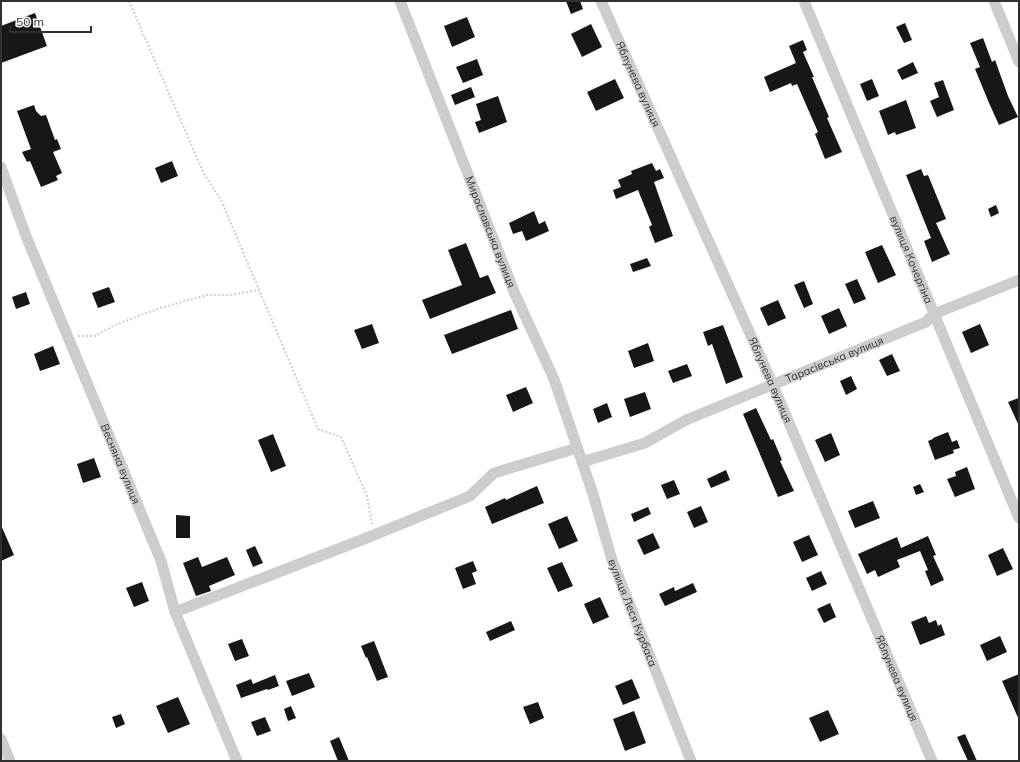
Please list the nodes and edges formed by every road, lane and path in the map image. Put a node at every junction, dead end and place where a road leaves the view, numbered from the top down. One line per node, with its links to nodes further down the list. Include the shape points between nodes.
1 (129, 1): 9 (path, via 204,174 221,200)
2 (400, 1): 13 (street, Мирославська вулиця, via 515,294 554,380)
3 (602, 1): 12 (street, Яблунева вулиця)
4 (804, 1): 10 (street, вулиця Кочергіна)
5 (994, 1): 6 (street)
6 (1019, 62)
7 (1, 167): 11 (street, Весняна вулиця)
8 (1019, 280): 10 (street, Тарасівська вулиця)
9 (259, 290): 11 (path, via 230,295 207,295 160,308 95,336); 16 (path, via 318,429 341,437 367,496)
10 (934, 314): 12 (street, Тарасівська вулиця, via 926,322); 15 (street, вулиця Кочергіна)
11 (67, 336): 17 (street, Весняна вулиця, via 160,561)
12 (773, 385): 14 (street, Тарасівська вулиця, via 686,420 645,443); 22 (street, Яблунева вулиця)
13 (577, 448): 14 (street, Мирославська вулиця); 16 (street, via 494,474 470,496)
14 (582, 462): 21 (street, вулиця Леся Курбаса, via 612,560)
15 (1019, 518)
16 (374, 535): 17 (street)
17 (175, 612): 20 (street, Весняна вулиця)
18 (1, 739): 19 (street)
19 (10, 761)
20 (237, 761)
21 (691, 761)
22 (932, 761)

